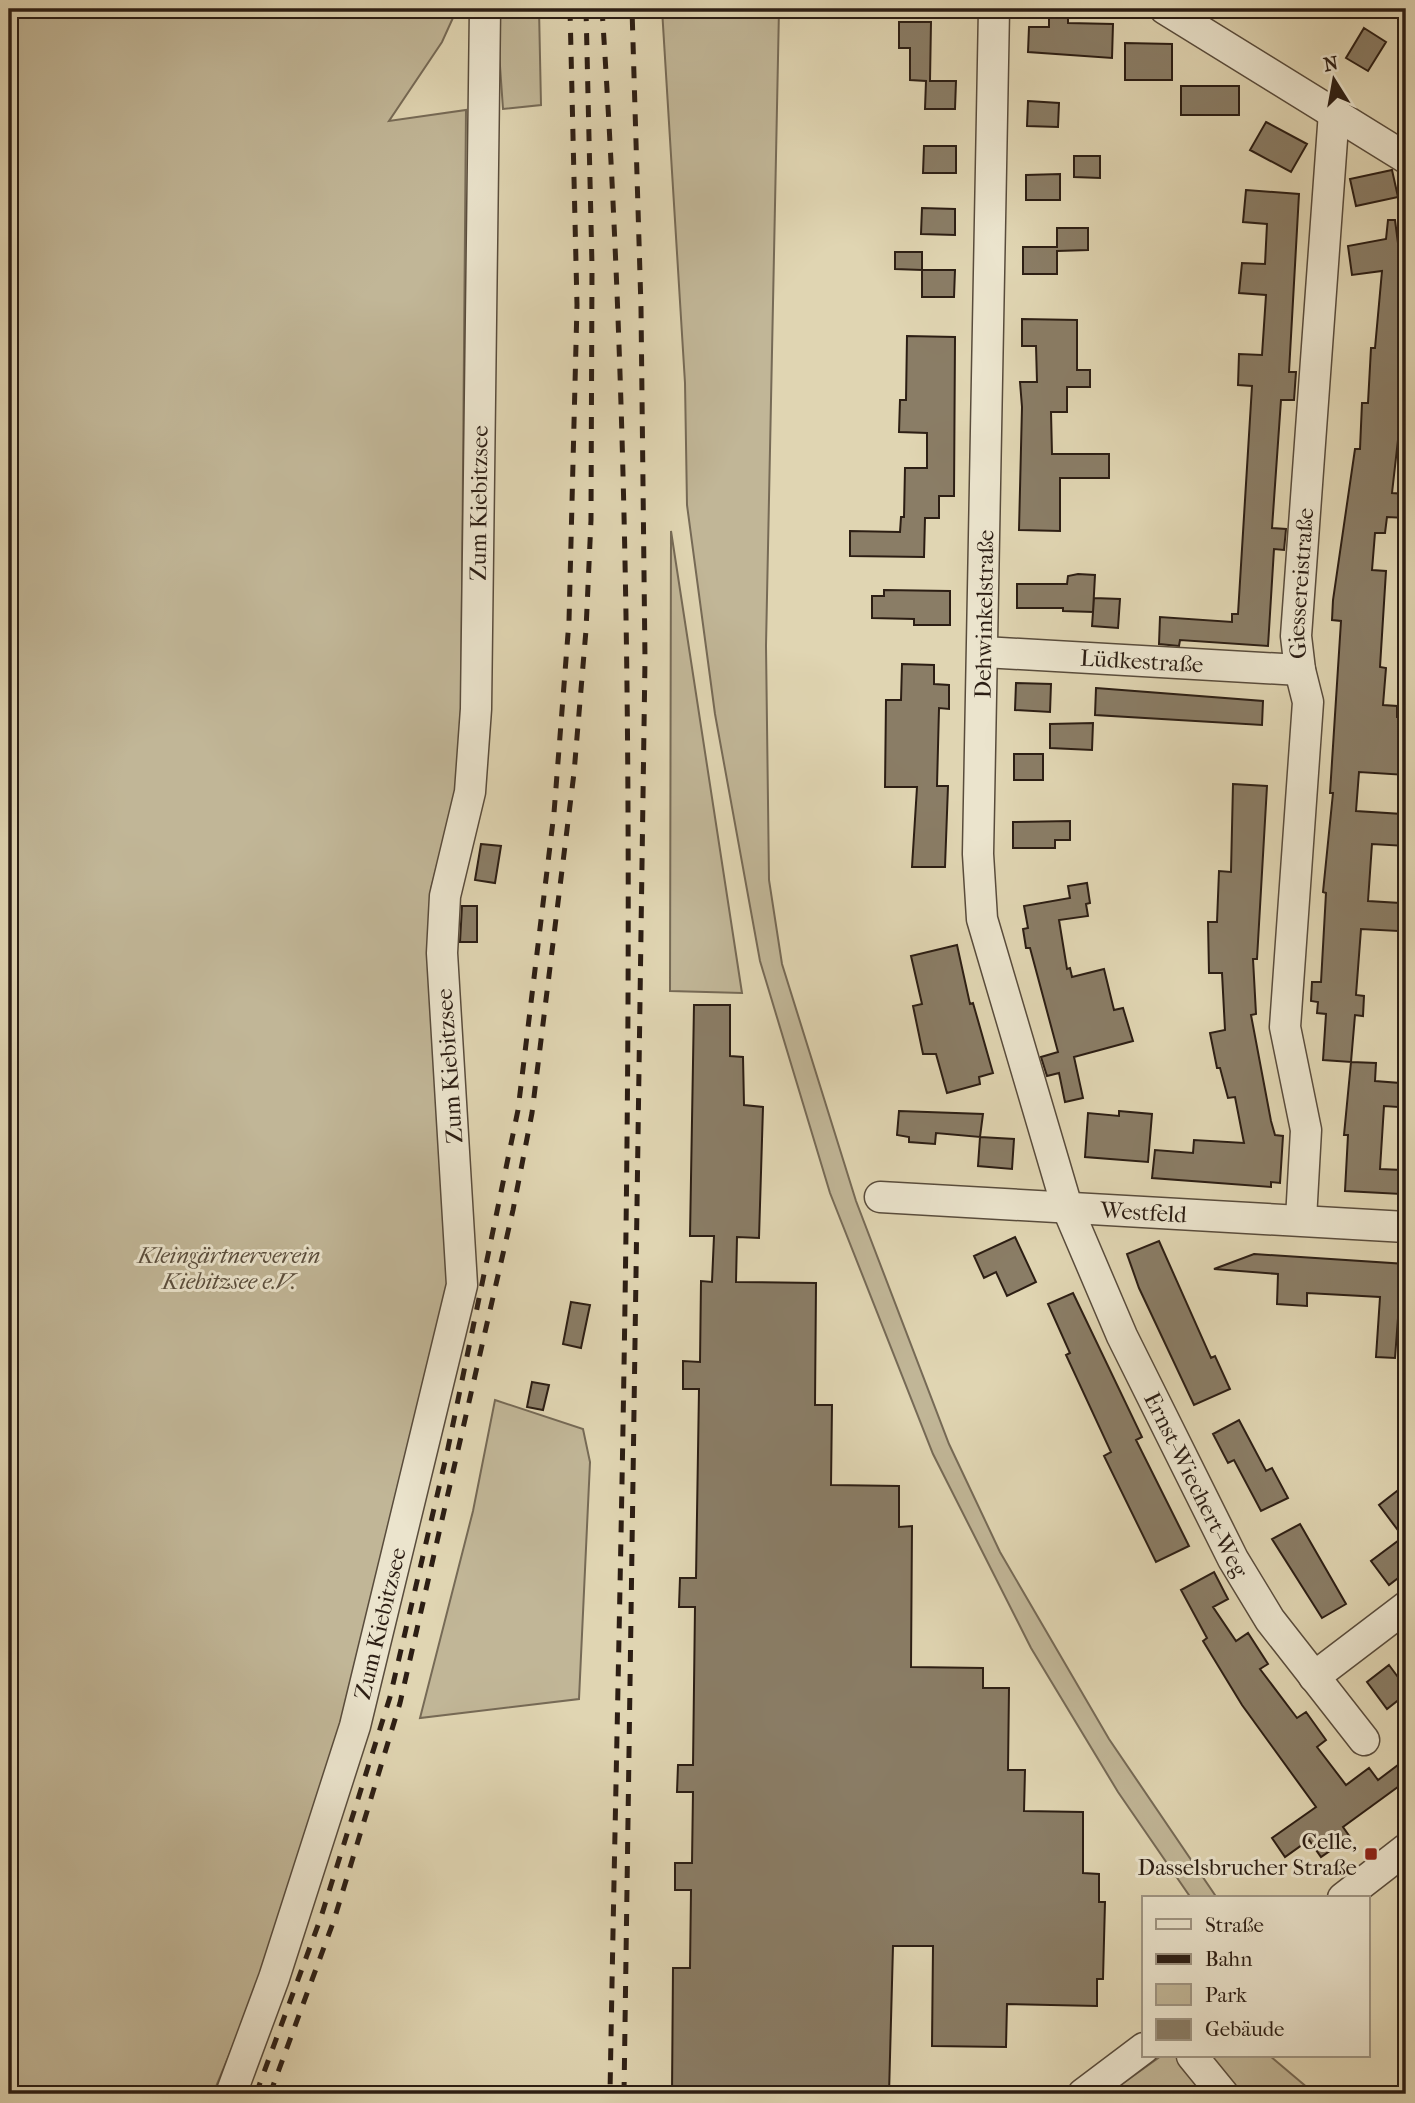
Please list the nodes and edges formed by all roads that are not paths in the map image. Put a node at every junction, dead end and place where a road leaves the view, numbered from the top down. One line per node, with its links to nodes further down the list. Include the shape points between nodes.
1 (485, 9): 19 (street, Zum Kiebitzsee, via 476,709 470,792 445,896 442,953 462,1285 355,1726 274,1978)
2 (994, 9): 6 (street, Dehwinkelstraße)
3 (1165, 9): 4 (street)
4 (1334, 112): 5 (street); 7 (street, Giessereistraße, via 1296,636)
5 (1406, 158)
6 (984, 652): 7 (street, Lüdkestraße); 9 (street, Dehwinkelstraße, via 978,854 982,919)
7 (1300, 670): 10 (street, Giessereistraße, via 1308,702 1285,1027 1306,1130)
8 (880, 1196): 9 (street, Westfeld)
9 (1067, 1207): 10 (street, Westfeld); 13 (street, Ernst-Wiechert-Weg, via 1122,1336 1233,1559 1270,1620)
10 (1301, 1219): 11 (street, Westfeld)
11 (1406, 1227)
12 (1406, 1607): 13 (street)
13 (1314, 1677): 14 (street, Ernst-Wiechert-Weg)
14 (1364, 1740)
15 (1406, 1849): 16 (street)
16 (1346, 1896)
17 (1142, 2050): 20 (street)
18 (1194, 2058): 21 (street)
19 (231, 2094)
20 (1083, 2094)
21 (1223, 2094)

